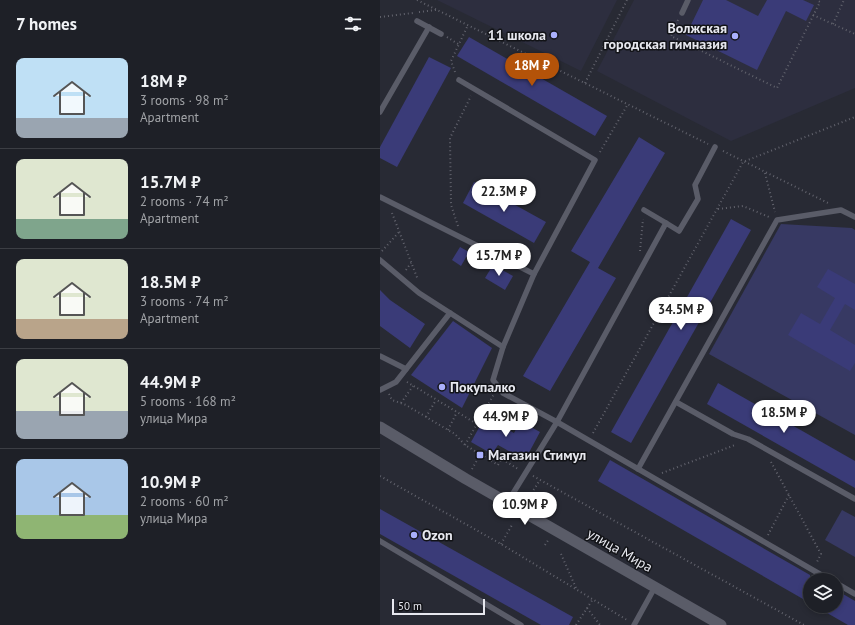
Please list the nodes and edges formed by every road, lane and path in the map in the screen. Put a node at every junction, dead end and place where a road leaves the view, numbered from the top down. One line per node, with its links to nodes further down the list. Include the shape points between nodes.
1 (417, 0): 6 (path)
2 (627, 0): 18 (path)
3 (688, 0): 7 (lane)
4 (817, 0): 8 (path, via 820,2)
5 (844, 0): 11 (path)
6 (436, 10): 9 (path); 12 (path)
7 (682, 13): 8 (path, via 671,36 777,88)
8 (813, 15): 11 (path)
9 (380, 17)
10 (417, 21): 13 (lane)
11 (833, 24): 15 (path)
12 (468, 25): 16 (path); 18 (path)
13 (428, 27): 14 (lane); 21 (lane)
14 (441, 34): 16 (path)
15 (855, 34)
16 (458, 44): 17 (path, via 451,61)
17 (458, 80): 19 (lane)
18 (585, 83): 20 (path)
19 (474, 90): 24 (lane); 36 (path, via 450,138 451,205)
20 (628, 104): 23 (path); 24 (path)
21 (380, 112)
22 (855, 117): 25 (path)
23 (715, 147): 25 (path); 34 (lane, via 695,185 698,199 679,231)
24 (596, 160): 40 (lane)
25 (743, 162): 26 (path); 29 (path)
26 (765, 173): 31 (path); 33 (path)
27 (380, 197): 28 (lane)
28 (388, 201): 35 (path); 36 (lane)
29 (717, 209): 33 (path, via 743,206); 61 (path)
30 (644, 210): 34 (lane); 38 (path)
31 (841, 210): 32 (lane); 33 (lane)
32 (855, 217)
33 (777, 220): 52 (lane)
34 (666, 223): 56 (lane)
35 (400, 232): 37 (path); 41 (path)
36 (462, 238): 40 (lane)
37 (380, 254)
38 (640, 254)
39 (380, 260): 41 (lane)
40 (534, 274): 43 (lane)
41 (424, 296): 42 (lane)
42 (450, 313): 43 (lane); 45 (lane)
43 (503, 347): 49 (lane, via 493,380)
44 (380, 356): 45 (lane)
45 (406, 369): 46 (lane)
46 (400, 378): 47 (path); 48 (lane)
47 (414, 386): 51 (path); 53 (path)
48 (387, 387): 50 (lane); 53 (path, via 392,400)
49 (498, 387): 56 (lane, via 503,393); 57 (path)
50 (380, 390)
51 (436, 400): 54 (path); 55 (path)
52 (676, 402): 60 (lane, via 733,434); 65 (lane)
53 (401, 403): 55 (path)
54 (457, 412): 57 (path); 59 (path)
55 (426, 416): 59 (path)
56 (557, 422): 61 (lane); 66 (lane)
57 (476, 424): 62 (path)
58 (380, 428): 69 (street, улица Мира)
59 (448, 430): 62 (path)
60 (748, 439): 63 (lane); 68 (path)
61 (588, 441): 65 (lane)
62 (465, 445): 64 (path)
63 (762, 448): 71 (path); 72 (lane)
64 (480, 455): 66 (path, via 498,465 502,460); 69 (path)
65 (638, 469): 68 (lane)
66 (526, 472): 70 (path); 74 (lane)
67 (380, 476): 78 (path)
68 (652, 477): 77 (lane)
69 (466, 479): 74 (street, улица Мира)
70 (540, 480): 73 (path); 94 (path)
71 (789, 495): 77 (path); 80 (path, via 821,554)
72 (855, 499)
73 (527, 500)
74 (507, 503): 82 (street, улица Мира)
75 (512, 526): 78 (path)
76 (380, 541): 88 (lane)
77 (765, 542): 80 (lane)
78 (500, 544): 84 (path)
79 (561, 554): 84 (path)
80 (814, 570): 81 (lane)
81 (819, 573)
82 (655, 587): 92 (lane); 93 (street, улица Мира)
83 (843, 587): 85 (lane)
84 (576, 588): 86 (path)
85 (855, 594)
86 (593, 599): 87 (path); 92 (path)
87 (587, 608): 90 (path); 91 (path)
88 (511, 623): 89 (lane)
89 (521, 625)
90 (576, 625)
91 (600, 625)
92 (634, 625)
93 (721, 625)
94 (804, 625)

